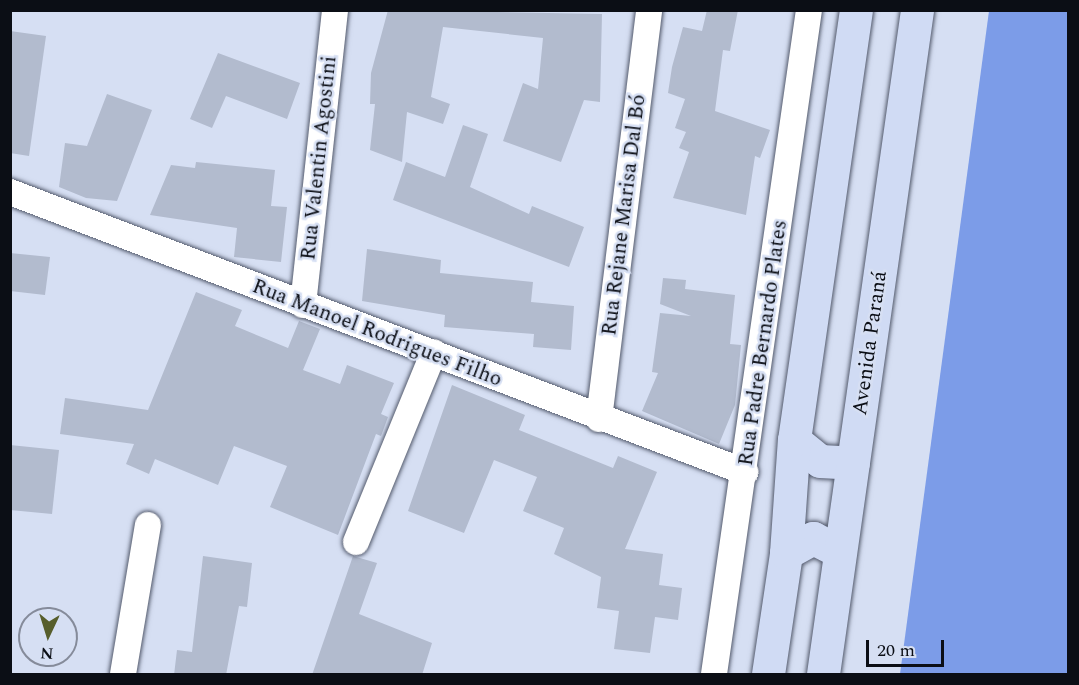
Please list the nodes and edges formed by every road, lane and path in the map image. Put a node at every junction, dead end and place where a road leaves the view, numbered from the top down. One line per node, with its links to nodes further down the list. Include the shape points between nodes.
1 (335, 10): 7 (street, Rua Valentin Agostini)
2 (649, 10): 9 (street, Rua Rejane Marisa Dal Bó)
3 (809, 10): 12 (street, Rua Padre Bernardo Plates)
4 (856, 10): 10 (main road)
5 (916, 10): 11 (main road, Avenida Paraná)
6 (10, 192): 7 (street, Rua Manoel Rodrigues Filho)
7 (303, 305): 8 (street, Rua Manoel Rodrigues Filho)
8 (434, 352): 9 (street, Rua Manoel Rodrigues Filho); 14 (street)
9 (600, 419): 12 (street, Rua Manoel Rodrigues Filho)
10 (794, 440): 11 (main road, via 820,461); 16 (main road)
11 (853, 463): 15 (main road, Avenida Paraná)
12 (745, 472): 18 (street, Rua Padre Bernardo Plates)
13 (148, 525): 17 (street)
14 (356, 542)
15 (840, 552): 16 (main road, via 813,538); 20 (main road, Avenida Paraná)
16 (786, 554): 19 (main road)
17 (123, 675)
18 (714, 675)
19 (768, 675)
20 (823, 675)

